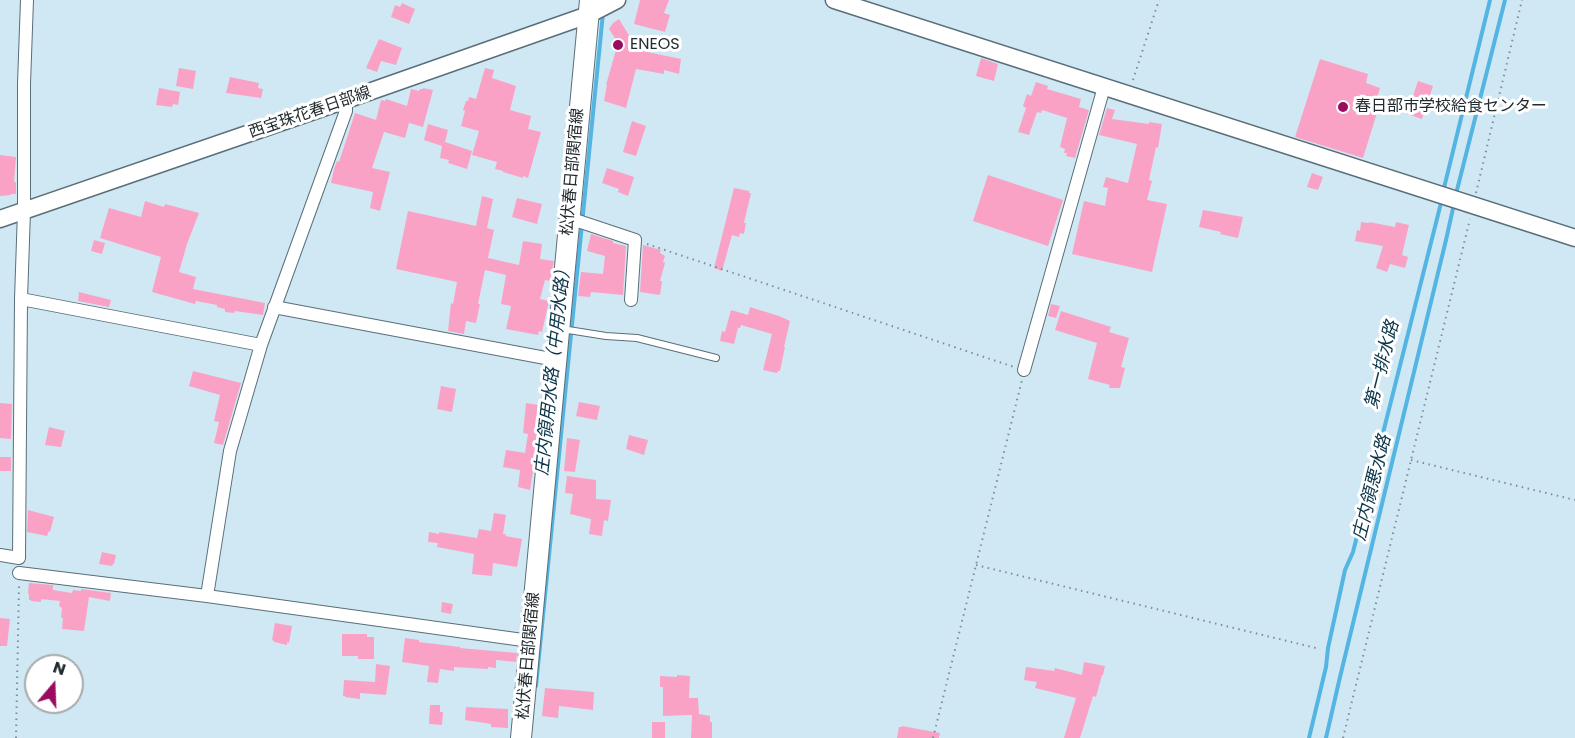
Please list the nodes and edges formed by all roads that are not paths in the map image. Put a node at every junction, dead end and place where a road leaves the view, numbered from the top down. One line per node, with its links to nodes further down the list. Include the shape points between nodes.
1 (27, 0): 7 (street)
2 (617, 0): 4 (street, 西宝珠花春日部線)
3 (834, 0): 5 (street)
4 (589, 7): 6 (street, 西宝珠花春日部線); 8 (main road, 松伏春日部関宿線)
5 (1104, 87): 10 (street); 18 (street)
6 (346, 100): 7 (street, 西宝珠花春日部線); 13 (street, via 346,111)
7 (24, 210): 9 (street, 西宝珠花春日部線); 11 (street)
8 (569, 218): 12 (street, via 635,240); 14 (main road, 松伏春日部関宿線)
9 (0, 219)
10 (1575, 238)
11 (21, 299): 15 (street); 19 (street, via 19,558)
12 (631, 300)
13 (274, 308): 15 (street); 17 (street)
14 (559, 329): 16 (lane, via 637,338); 17 (main road, 松伏春日部関宿線)
15 (261, 345): 21 (street, via 230,451)
16 (716, 358)
17 (556, 360): 22 (main road, 松伏春日部関宿線)
18 (1024, 370)
19 (0, 555)
20 (19, 573): 21 (street)
21 (207, 596): 22 (street)
22 (530, 640): 23 (main road, 松伏春日部関宿線)
23 (521, 738)

